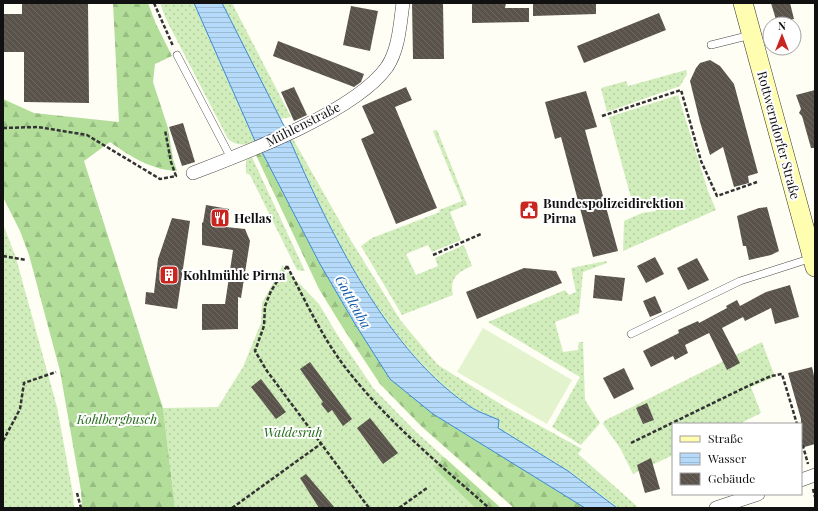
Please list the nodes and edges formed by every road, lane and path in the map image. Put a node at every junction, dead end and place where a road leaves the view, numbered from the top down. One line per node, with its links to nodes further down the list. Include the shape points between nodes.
1 (154, 3): 6 (path, via 160,22)
2 (403, 3): 10 (street, Mühlenstraße, via 393,56 387,67 363,91 331,112 296,130)
3 (742, 3): 4 (main road, Rottwerndorfer Straße)
4 (751, 35): 5 (lane); 17 (main road, Rottwerndorfer Straße)
5 (711, 45)
6 (177, 55): 10 (lane)
7 (602, 116): 12 (path, via 681,90 701,161 716,196)
8 (3, 128): 9 (path, via 38,127 86,135 160,179 176,176)
9 (165, 130)
10 (231, 158): 11 (street, Mühlenstraße)
11 (193, 174)
12 (757, 182)
13 (481, 234): 14 (path)
14 (433, 255)
15 (3, 256): 16 (path)
16 (26, 260)
17 (814, 263): 18 (lane, via 740,281)
18 (631, 334)
19 (56, 372): 23 (path, via 24,383 20,409)
20 (672, 423): 25 (path)
21 (673, 423): 22 (path, via 748,386 782,374)
22 (797, 423)
23 (3, 441)
24 (322, 443): 32 (path); 33 (path); 35 (path, via 267,371 255,351 264,326 265,306 287,266 314,318 342,363 383,410)
25 (632, 443)
26 (802, 444): 27 (path)
27 (809, 477)
28 (427, 488): 34 (path)
29 (77, 493): 31 (path)
30 (755, 495): 36 (street)
31 (81, 508)
32 (232, 508)
33 (369, 508)
34 (399, 508)
35 (489, 508)
36 (716, 508)

